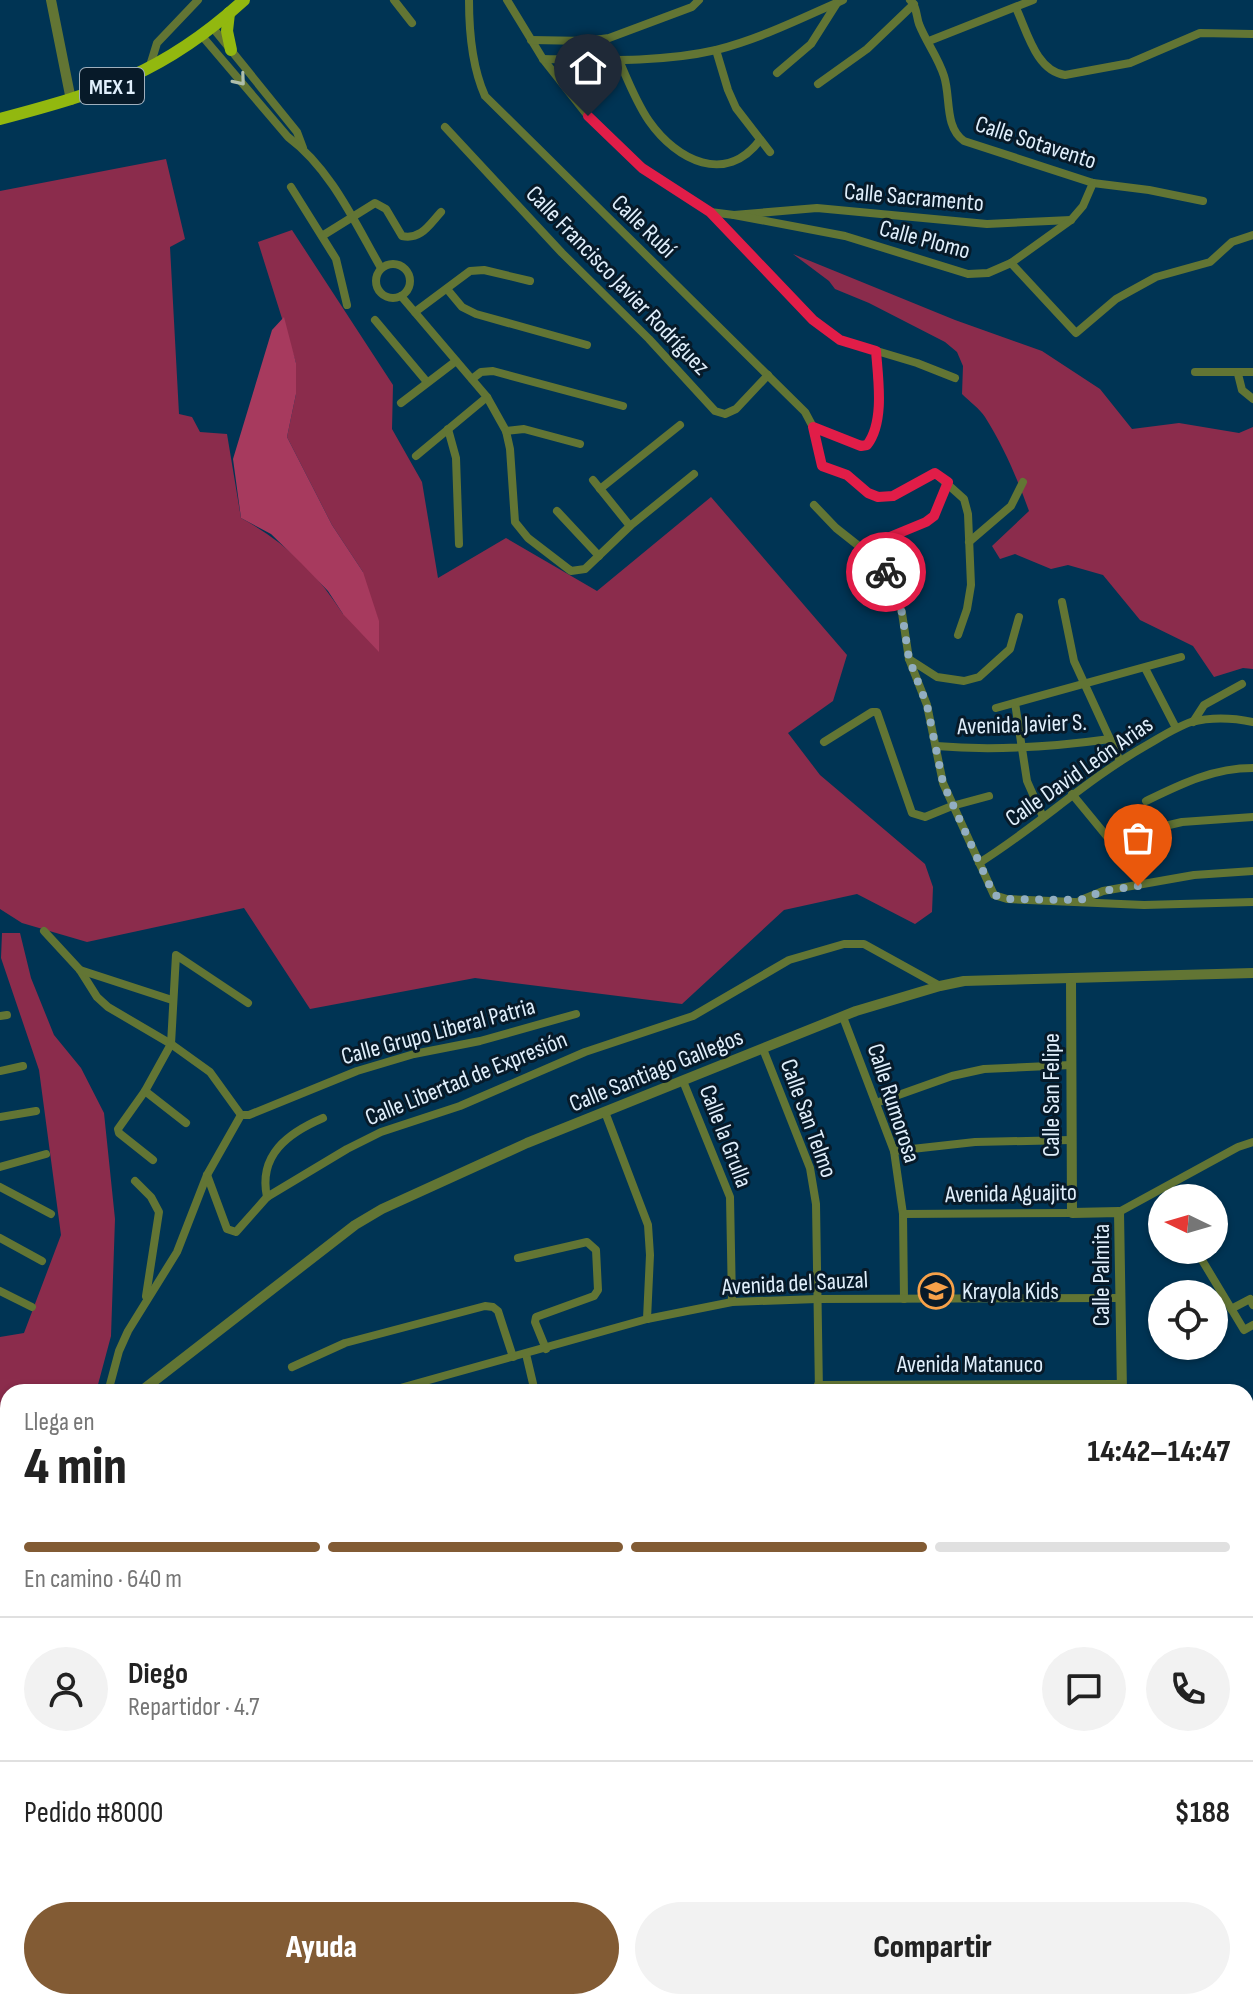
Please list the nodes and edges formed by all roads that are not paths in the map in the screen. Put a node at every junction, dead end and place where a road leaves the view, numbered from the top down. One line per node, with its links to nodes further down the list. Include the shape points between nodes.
1 (51, 0): 26 (street)
2 (198, 0): 22 (street, via 157,43)
3 (244, 0): 12 (main road, MEX 1)
4 (394, 0): 13 (street)
5 (469, 0): 57 (street, Calle Rubí, via 472,46 485,96)
6 (507, 0): 16 (street)
7 (699, 0): 16 (street, via 609,38)
8 (1033, 0): 11 (street)
9 (840, 1): 19 (street); 23 (street, via 811,44)
10 (912, 2): 17 (street); 24 (street, via 867,49)
11 (1016, 8): 15 (street, via 1041,62 1065,75 1130,63 1200,33); 17 (street)
12 (229, 13): 14 (main road, MEX 1); 18 (main road)
13 (412, 23)
14 (208, 32): 18 (street); 22 (main road, MEX 1); 27 (street, one-way to 27)
15 (1253, 34)
16 (531, 40): 20 (street)
17 (929, 41): 33 (street, Calle Sotavento, via 945,80 956,136)
18 (231, 50): 25 (street)
19 (716, 50): 21 (street); 30 (street, via 736,108)
20 (543, 59): 21 (street); 37 (street, via 588,116 642,168)
21 (619, 60): 30 (street, via 651,124 689,157 715,165 734,162)
22 (149, 70): 26 (main road, MEX 1)
23 (777, 73)
24 (818, 84)
25 (269, 98): 27 (street); 31 (street, via 297,132)
26 (71, 100): 28 (main road, MEX 1)
27 (261, 105): 31 (street)
28 (0, 119)
29 (445, 127): 57 (street, Calle Francisco Javier Rodríguez, via 715,411 736,409)
30 (760, 140): 32 (street)
31 (303, 148): 39 (street)
32 (770, 152)
33 (1093, 183): 35 (street, Calle Sotavento); 40 (street)
34 (291, 187): 42 (street)
35 (1203, 201)
36 (441, 212): 39 (street, via 418,237 410,238 402,236 381,205)
37 (710, 212): 38 (street, Calle Sacramento); 52 (street, via 813,320 840,340)
38 (734, 215): 40 (street, Calle Sacramento, via 817,208 987,224); 43 (street, Calle Plomo, via 845,236 968,274)
39 (352, 216): 42 (street); 44 (street)
40 (1071, 220): 43 (street, Calle Plomo)
41 (1253, 235): 43 (street, via 1232,242 1210,262 1156,277 1116,299 1076,333)
42 (322, 236): 48 (street, via 336,259)
43 (1011, 263)
44 (381, 268): 47 (street, via 379,291 386,297); 47 (street, via 395,264 407,271 410,285)
45 (530, 281): 46 (street, via 470,271)
46 (447, 289): 49 (street); 51 (street, via 476,314)
47 (401, 296): 49 (street)
48 (347, 305)
49 (415, 312): 53 (street)
50 (375, 320): 60 (street)
51 (587, 345)
52 (876, 351): 58 (street); 66 (street, via 877,415 867,445)
53 (456, 361): 59 (street); 60 (street)
54 (1195, 372): 56 (street)
55 (1253, 372): 56 (street)
56 (1238, 374): 62 (street, via 1242,390)
57 (768, 375): 66 (street, Calle Rubí)
58 (955, 378)
59 (472, 379): 61 (street); 64 (street, via 493,371)
60 (427, 382): 63 (street)
61 (487, 397): 67 (street); 68 (street)
62 (1253, 399)
63 (401, 403)
64 (623, 406)
65 (680, 425): 75 (street)
66 (813, 427): 73 (street, Calle Rubí, via 822,466 847,475 868,493 893,496 935,473)
67 (448, 429): 70 (street); 80 (street, via 456,458)
68 (506, 431): 69 (street, via 524,429); 82 (street, via 515,522 571,571 585,569)
69 (580, 444)
70 (416, 456)
71 (694, 474): 78 (street)
72 (593, 480): 75 (street)
73 (948, 482): 79 (street, via 964,499); 81 (street, via 934,516)
74 (1023, 482): 79 (street, via 1011,506)
75 (600, 489): 78 (street)
76 (814, 505): 81 (street)
77 (557, 511): 82 (street)
78 (630, 526): 82 (street)
79 (969, 542): 85 (street, via 971,585)
80 (459, 544)
81 (863, 548): 87 (street, via 893,582)
82 (599, 556)
83 (1062, 602): 90 (street)
84 (1019, 617): 87 (street, via 1010,649 979,677 937,677)
85 (958, 635)
86 (1181, 657): 88 (street)
87 (909, 659): 98 (street)
88 (1145, 668): 90 (street); 95 (street)
89 (1242, 684): 93 (street, via 1204,705)
90 (1083, 685): 91 (street); 96 (street)
91 (1015, 703): 92 (street); 99 (street)
92 (996, 708)
93 (1193, 722): 94 (street, Calle David León Arias); 95 (street, Calle David León Arias)
94 (1253, 722)
95 (1176, 728): 100 (street, Calle David León Arias)
96 (1110, 739): 99 (street, Avenida Javier S.); 100 (street)
97 (824, 742): 105 (street, via 877,712 912,813 925,817)
98 (936, 746): 99 (street, Avenida Javier S.); 105 (street)
99 (1021, 748): 106 (street, via 1027,781)
100 (1120, 761): 102 (street, Calle David León Arias)
101 (1253, 768): 104 (street, via 1213,772)
102 (1072, 794): 106 (street, Calle David León Arias); 107 (street, via 1113,839 1182,822)
103 (989, 796): 105 (street)
104 (1146, 801)
105 (952, 806): 108 (street)
106 (1043, 817): 108 (street, Calle David León Arias)
107 (1253, 817)
108 (979, 863): 110 (street, via 994,895 1001,898)
109 (1253, 871): 110 (street, via 1194,875)
110 (1080, 900): 111 (street, via 1144,905)
111 (1253, 902)
112 (44, 931): 113 (street)
113 (80, 970): 117 (street); 121 (street, via 108,1007)
114 (1253, 973): 115 (street, Calle Santiago Gallegos)
115 (1071, 978): 116 (street, Calle Santiago Gallegos); 123 (street, Calle San Felipe)
116 (940, 986): 120 (street, Calle Santiago Gallegos); 146 (street, Calle Libertad de Expresión, via 864,944 844,944 789,960 693,1016 598,1047 460,1106 381,1132)
117 (172, 1000): 118 (street, via 176,955); 121 (street)
118 (248, 1003)
119 (576, 1014): 131 (street, Calle Grupo Liberal Patria, via 357,1071)
120 (843, 1017): 122 (street, Calle Santiago Gallegos); 128 (street, Calle Rumorosa)
121 (171, 1044): 127 (street); 131 (street, via 210,1072)
122 (763, 1049): 126 (street, Calle Santiago Gallegos); 157 (street, Calle San Telmo, via 810,1168 816,1204)
123 (1071, 1065): 128 (street, via 984,1069); 135 (street, Calle San Felipe)
124 (23, 1066): 125 (street)
125 (0, 1071)
126 (683, 1081): 130 (street, Calle Santiago Gallegos); 160 (street, Calle la Grulla, via 730,1197)
127 (145, 1091): 134 (street); 139 (street, via 118,1129)
128 (876, 1103): 137 (street, Calle Rumorosa)
129 (36, 1111): 132 (street)
130 (605, 1112): 164 (street, via 648,1225); 171 (street, Calle Santiago Gallegos, via 419,1191 355,1225)
131 (241, 1115): 141 (street)
132 (0, 1117)
133 (323, 1118): 146 (street, via 297,1129 283,1143 265,1174)
134 (186, 1123)
135 (1071, 1140): 137 (street); 148 (street, Calle San Felipe)
136 (1253, 1142): 143 (street, Calle Palmita)
137 (894, 1151): 150 (street, Calle Rumorosa)
138 (46, 1154): 140 (street)
139 (153, 1160)
140 (0, 1167)
141 (207, 1175): 146 (street, Calle Libertad de Expresión, via 232,1232 241,1229); 159 (street, via 181,1243)
142 (135, 1181): 159 (street, via 159,1212)
143 (1170, 1184)
144 (0, 1187): 149 (street)
145 (1148, 1196): 147 (street, Calle Palmita)
146 (267, 1197)
147 (1119, 1212): 148 (street, Avenida Aguajito); 156 (street, Calle Palmita)
148 (1072, 1213): 150 (street, Avenida Aguajito)
149 (51, 1214)
150 (903, 1214): 158 (street, Calle Rumorosa)
151 (0, 1238): 153 (street)
152 (518, 1258): 166 (street, via 587,1242 596,1250 594,1296 536,1317)
153 (42, 1261)
154 (1204, 1264): 163 (street)
155 (0, 1291): 162 (street)
156 (1121, 1298): 158 (street, Avenida del Sauzal); 175 (street, Calle Palmita)
157 (817, 1299): 158 (street, Avenida del Sauzal); 160 (street, Avenida del Sauzal); 174 (street, Calle San Telmo)
158 (904, 1299)
159 (146, 1301): 170 (street, via 119,1351)
160 (732, 1302): 164 (street, Avenida del Sauzal)
161 (1253, 1305): 163 (street, via 1250,1299)
162 (32, 1307)
163 (1231, 1309): 165 (street, via 1244,1330)
164 (647, 1319): 166 (street, Avenida del Sauzal)
165 (1253, 1325)
166 (546, 1349): 167 (street, Avenida del Sauzal)
167 (526, 1354): 168 (street, Avenida del Sauzal); 173 (street)
168 (513, 1357): 169 (street, via 498,1311 485,1306 345,1343); 172 (street, Avenida del Sauzal)
169 (292, 1367)
170 (110, 1384)
171 (150, 1384)
172 (415, 1384)
173 (533, 1384)
174 (818, 1384)
175 (1122, 1384)

